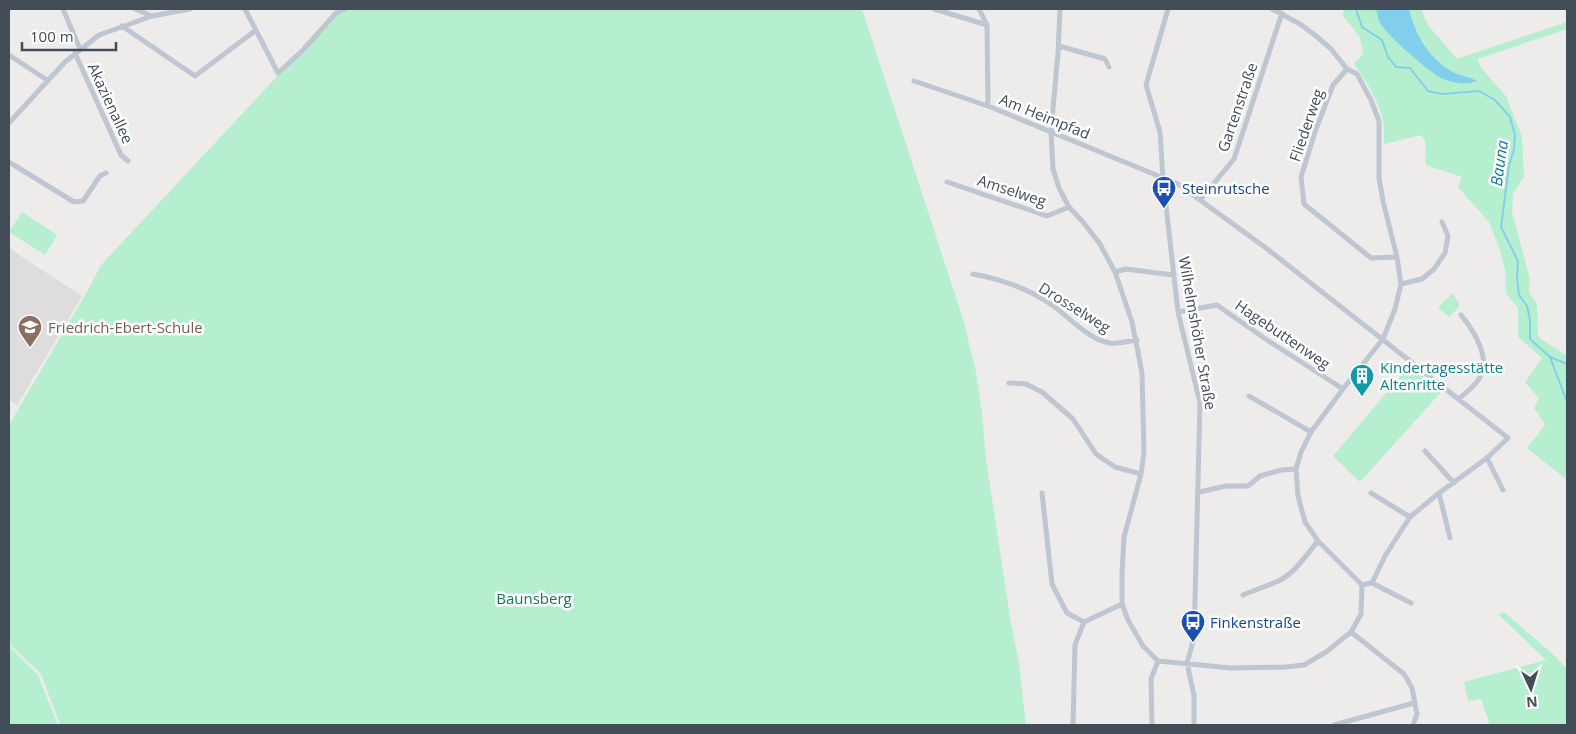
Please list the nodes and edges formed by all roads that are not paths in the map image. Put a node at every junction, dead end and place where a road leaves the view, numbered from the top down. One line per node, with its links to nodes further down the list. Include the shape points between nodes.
1 (64, 9): 18 (street, Akazienallee)
2 (135, 9): 13 (street)
3 (190, 9): 13 (street, Akazienallee)
4 (245, 9): 16 (street)
5 (345, 9): 11 (street)
6 (934, 9): 14 (street)
7 (979, 9): 14 (street)
8 (1060, 9): 17 (street)
9 (1168, 9): 31 (street, Wilhelmshöher Straße, via 1146,85 1160,132)
10 (1272, 9): 12 (street)
11 (337, 11): 16 (street, via 278,73)
12 (1282, 13): 22 (street, via 1316,36); 33 (street, Gartenstraße, via 1234,159)
13 (152, 16): 15 (street, Akazienallee)
14 (987, 25): 25 (street)
15 (122, 26): 16 (street, via 195,76); 18 (street, Akazienallee, via 99,34)
16 (256, 30)
17 (1059, 46): 21 (street, via 1105,59); 27 (street)
18 (80, 49): 19 (street, Akazienallee)
19 (75, 53): 23 (street, Akazienallee); 28 (street, Akazienallee, via 121,155)
20 (9, 55): 23 (street)
21 (1109, 67)
22 (1347, 69): 36 (street, via 1356,74 1379,121 1379,178); 36 (street, Fliederweg, via 1333,85 1316,129 1301,177 1304,204 1371,258)
23 (46, 80): 26 (street, Akazienallee)
24 (914, 81): 25 (street, Am Heimpfad)
25 (988, 106): 27 (street, Am Heimpfad)
26 (9, 123)
27 (1051, 131): 31 (street, Am Heimpfad); 34 (street, via 1053,169)
28 (128, 161)
29 (9, 162): 30 (street, via 74,202 83,201 100,176)
30 (106, 173)
31 (1163, 178): 33 (street); 39 (street, Wilhelmshöher Straße)
32 (947, 182): 34 (street, Amselweg, via 1047,216)
33 (1201, 200): 44 (street)
34 (1069, 207): 37 (street, via 1100,244)
35 (1442, 222): 40 (street, via 1448,236 1444,253 1434,269 1422,279)
36 (1396, 257): 40 (street)
37 (1115, 272): 39 (street, via 1126,268); 43 (street)
38 (973, 274): 43 (street, Drosselweg, via 1028,292 1051,304 1096,338 1110,343)
39 (1173, 275): 41 (street, Wilhelmshöher Straße)
40 (1401, 284): 44 (street)
41 (1178, 312): 46 (street, Hagebuttenweg, via 1217,305); 56 (street, Wilhelmshöher Straße, via 1200,403)
42 (1461, 315): 48 (street, via 1471,327 1482,351 1483,362 1478,380)
43 (1137, 340): 53 (street, via 1142,373 1144,452)
44 (1383, 340): 46 (street); 48 (street)
45 (1009, 383): 53 (street, via 1026,384 1042,392 1073,419 1096,454 1115,467)
46 (1343, 389): 49 (street)
47 (1249, 396): 49 (street)
48 (1459, 399): 51 (street, via 1508,438)
49 (1311, 432): 52 (street)
50 (1425, 451): 54 (street)
51 (1487, 458): 54 (street); 55 (street)
52 (1296, 469): 56 (street, via 1260,476 1248,486 1226,486); 62 (street, via 1304,522)
53 (1141, 474): 67 (street, via 1124,537)
54 (1454, 482): 59 (street)
55 (1504, 490)
56 (1199, 492): 71 (street, Wilhelmshöher Straße, via 1194,638)
57 (1042, 493): 68 (street, via 1052,584 1067,613)
58 (1371, 493): 60 (street)
59 (1439, 493): 60 (street); 61 (street)
60 (1410, 517): 63 (street)
61 (1450, 538)
62 (1318, 541): 64 (street); 65 (street, via 1278,582)
63 (1372, 583): 64 (street); 66 (street)
64 (1362, 585): 69 (street, via 1361,614)
65 (1243, 595)
66 (1411, 603)
67 (1122, 604): 68 (street); 70 (street, via 1142,646)
68 (1084, 622): 73 (street, via 1075,645)
69 (1351, 632): 71 (street, via 1304,665 1231,668); 72 (street, via 1404,674 1412,688)
70 (1158, 661): 71 (street); 74 (street, via 1151,679)
71 (1186, 663): 75 (street, via 1194,696)
72 (1414, 703): 76 (street); 77 (street, via 1417,714)
73 (1072, 725)
74 (1152, 725)
75 (1194, 725)
76 (1334, 725)
77 (1413, 725)

